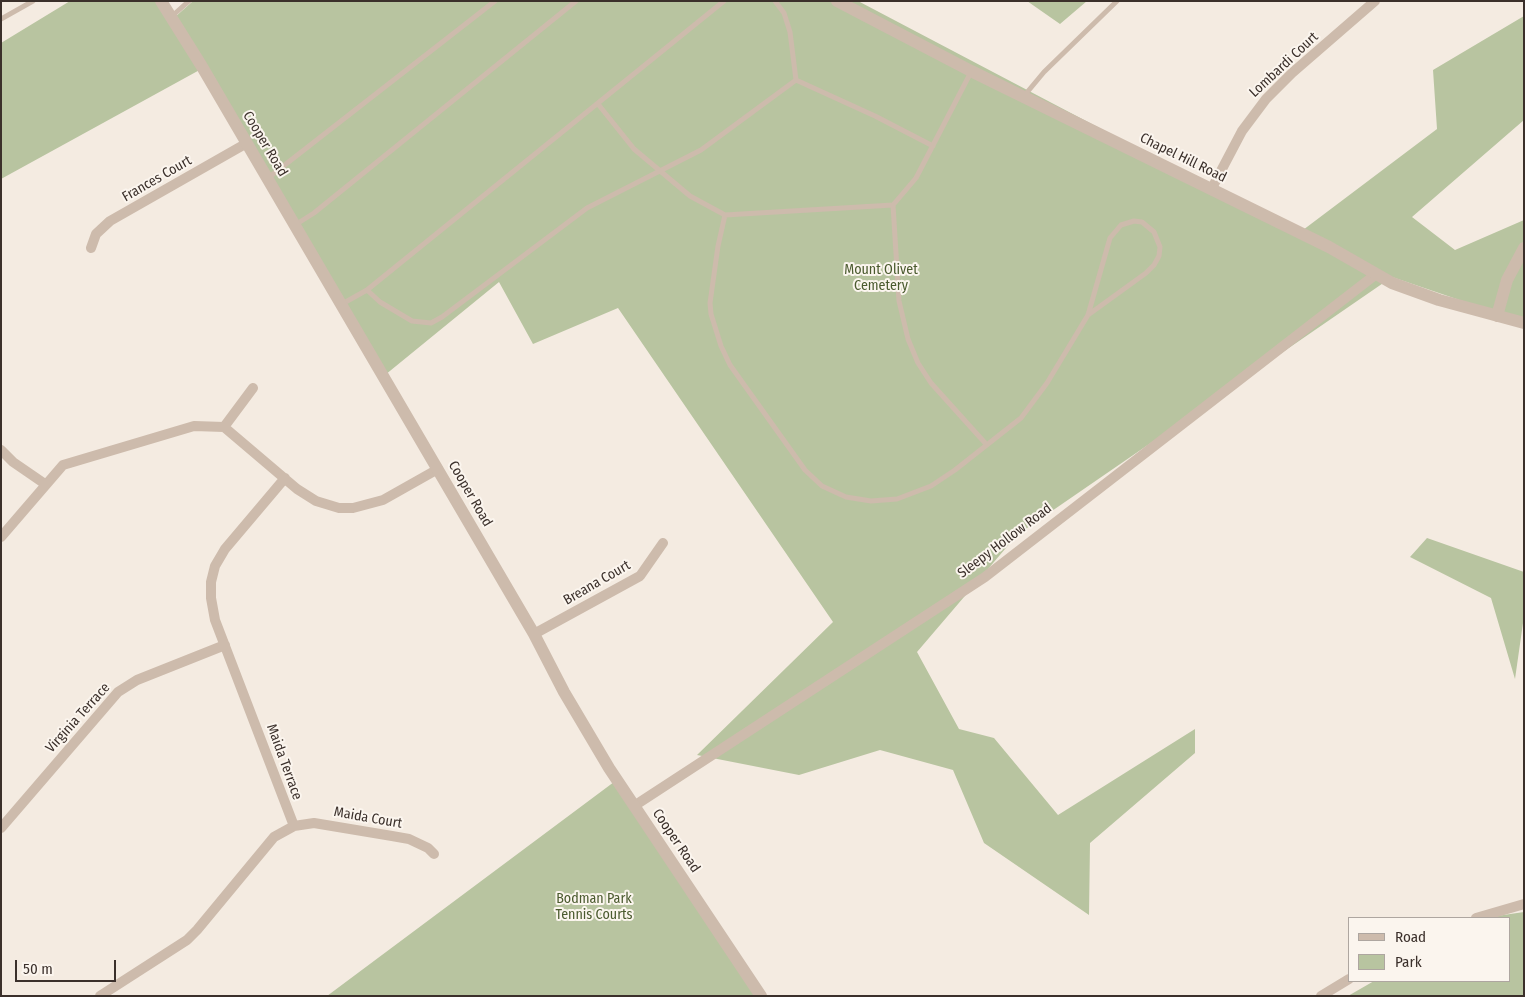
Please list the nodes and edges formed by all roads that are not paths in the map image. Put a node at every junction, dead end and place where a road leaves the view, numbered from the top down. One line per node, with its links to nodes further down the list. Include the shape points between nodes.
1 (33, 1): 12 (lane)
2 (162, 1): 11 (street, Cooper Road)
3 (189, 1): 11 (lane)
4 (494, 1): 20 (lane)
5 (576, 1): 24 (lane)
6 (724, 1): 16 (lane)
7 (775, 1): 14 (lane, via 784,13 790,32)
8 (837, 1): 13 (street, Chapel Hill Road)
9 (1117, 1): 15 (lane)
10 (1375, 1): 21 (street, Lombardi Court, via 1266,99 1242,132)
11 (171, 18): 17 (street, Cooper Road)
12 (1, 19)
13 (971, 71): 15 (street, Chapel Hill Road); 18 (lane)
14 (796, 80): 18 (lane); 19 (lane, via 716,140)
15 (1024, 96): 21 (street, Chapel Hill Road)
16 (598, 104): 19 (lane, via 634,149); 28 (lane)
17 (247, 143): 20 (street, Cooper Road); 25 (street, Frances Court, via 110,221 96,234)
18 (933, 146): 22 (lane, via 916,178)
19 (659, 170): 23 (lane, via 690,196); 28 (lane, via 587,208 431,323 412,321 380,302)
20 (268, 178): 24 (street, Cooper Road)
21 (1212, 188): 27 (street, Chapel Hill Road)
22 (893, 205): 23 (lane); 35 (lane, via 898,301 908,339 931,383)
23 (725, 215): 35 (lane, via 710,303 721,346 736,373 814,480 828,490 846,496 872,501 897,499 931,486)
24 (295, 225): 29 (street, Cooper Road)
25 (91, 248)
26 (1524, 248): 31 (street, via 1507,280)
27 (1375, 274): 31 (street, Chapel Hill Road, via 1439,300); 44 (street, Sleepy Hollow Road, via 985,577)
28 (367, 290): 29 (lane)
29 (341, 304): 37 (street, Cooper Road)
30 (1088, 314): 30 (lane, via 1154,265 1160,247 1150,227 1134,221 1115,230 1105,252); 35 (lane, via 1047,384 1021,418)
31 (1497, 316): 32 (street, Chapel Hill Road)
32 (1524, 324)
33 (253, 388): 34 (street)
34 (224, 427): 38 (street); 39 (street, via 194,426 78,459 63,465)
35 (986, 444)
36 (1, 450): 39 (street)
37 (438, 469): 38 (street, via 383,500 353,508 339,508 316,501); 42 (street, Cooper Road)
38 (285, 478): 43 (street, Maida Terrace, via 225,549 215,566 211,598)
39 (45, 484): 40 (street)
40 (1, 537)
41 (663, 543): 42 (street, Breana Court, via 640,576)
42 (534, 634): 44 (street, Cooper Road, via 564,692)
43 (225, 645): 45 (street, Maida Terrace); 46 (street, Virginia Terrace, via 137,680 118,692)
44 (634, 806): 52 (street, Cooper Road)
45 (294, 826): 47 (street, Maida Court, via 314,823 408,839); 51 (street, via 274,837 187,940)
46 (1, 828)
47 (434, 854)
48 (1524, 904): 49 (street)
49 (1479, 917)
50 (1348, 980): 53 (street)
51 (100, 996)
52 (761, 996)
53 (1321, 996)

